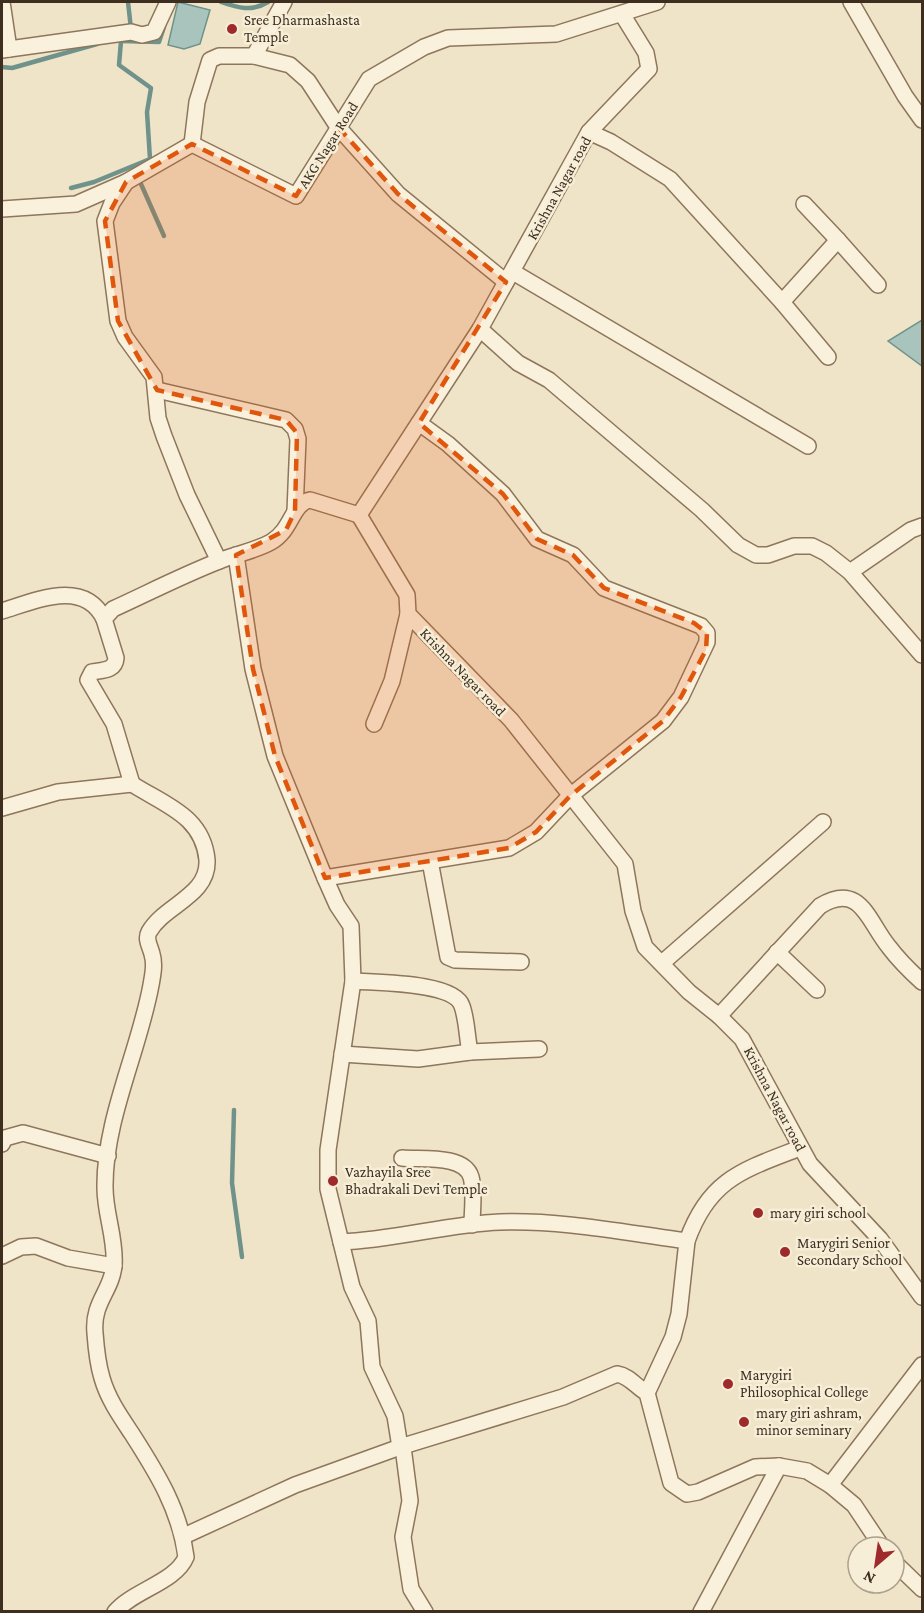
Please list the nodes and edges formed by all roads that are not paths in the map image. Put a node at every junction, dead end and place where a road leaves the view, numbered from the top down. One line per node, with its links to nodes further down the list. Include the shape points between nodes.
1 (2, 2): 7 (street)
2 (168, 2): 7 (street, via 154,32)
3 (284, 2): 8 (street)
4 (657, 2): 6 (street, AKG Nagar Road)
5 (851, 2): 9 (street)
6 (622, 15): 10 (street, AKG Nagar Road, via 556,34 448,38 424,47 369,79); 11 (street, Krishna Nagar road, via 646,53 649,69)
7 (5, 50)
8 (254, 56): 10 (street, via 290,65 308,81); 12 (street, via 219,56 210,60 197,102)
9 (922, 120)
10 (338, 127): 12 (street, AKG Nagar Road, via 296,196); 17 (street, via 398,194)
11 (589, 132): 17 (street, Krishna Nagar road); 19 (street, via 670,179)
12 (192, 144): 13 (street)
13 (126, 182): 15 (street, via 76,204); 22 (street, via 105,221 109,267 118,321 125,337 148,366)
14 (804, 204): 16 (street)
15 (2, 209)
16 (838, 240): 18 (street); 19 (street)
17 (509, 277): 20 (street, Krishna Nagar road); 24 (street)
18 (878, 285)
19 (782, 302): 21 (street)
20 (480, 329): 23 (street, Krishna Nagar road); 30 (street, via 518,363 549,380 738,545 756,555 812,546)
21 (828, 357)
22 (157, 390): 25 (street, via 286,420 298,439); 29 (street, via 158,418 164,436)
23 (419, 423): 26 (street, Krishna Nagar road); 37 (street, via 503,494 537,539 573,555 604,588 694,622 707,633 706,650 663,721)
24 (808, 446)
25 (295, 511): 26 (street, via 310,500); 28 (street, via 281,536)
26 (359, 515): 32 (street, Krishna Nagar road, via 408,595)
27 (922, 526): 30 (street)
28 (236, 555): 29 (street); 41 (street, via 253,669 275,756)
29 (219, 561): 33 (street, via 113,609)
30 (850, 572): 34 (street)
31 (2, 611): 33 (street, via 64,595 91,600)
32 (408, 614): 35 (street, via 392,681); 37 (street, Krishna Nagar road, via 511,720)
33 (104, 619): 36 (street, via 115,665 92,672 88,680 114,724)
34 (922, 655)
35 (374, 724)
36 (132, 784): 38 (street, via 58,792); 54 (street, via 186,816 198,828 207,861 196,890 169,910 149,932 147,939 154,965 150,988)
37 (570, 796): 40 (street, via 536,832 509,848); 44 (street, Krishna Nagar road, via 625,864 639,935)
38 (2, 808)
39 (823, 822): 44 (street)
40 (430, 861): 41 (street); 43 (street, via 448,957)
41 (325, 878): 45 (street, via 351,926)
42 (777, 952): 46 (street, via 820,906 832,898 850,898 865,909 888,947); 47 (street); 48 (street)
43 (521, 962)
44 (662, 963): 48 (street, Krishna Nagar road)
45 (353, 981): 50 (street, via 436,989 455,996 462,1006); 51 (street)
46 (922, 982)
47 (817, 990)
48 (719, 1016): 53 (street, Krishna Nagar road, via 753,1056)
49 (539, 1049): 50 (street)
50 (470, 1052): 51 (street, via 418,1059)
51 (342, 1054): 58 (street, via 328,1150 328,1189)
52 (2, 1144): 54 (street, via 5,1138 23,1133)
53 (800, 1148): 57 (street, via 719,1186 696,1217); 61 (street, Krishna Nagar road, via 810,1164 880,1239)
54 (108, 1156): 60 (street, via 105,1189)
55 (402, 1158): 56 (street, via 455,1162 466,1168 471,1178)
56 (472, 1225): 57 (street, via 529,1222); 58 (street)
57 (687, 1240): 63 (street, via 680,1314)
58 (341, 1242): 64 (street, via 352,1287 368,1321 372,1367 395,1416)
59 (2, 1256): 60 (street, via 21,1247 36,1246 68,1258)
60 (114, 1266): 68 (street, via 96,1315 101,1378 113,1404 165,1485)
61 (922, 1297)
62 (922, 1365): 66 (street)
63 (647, 1393): 64 (street, via 630,1378 617,1374 563,1397); 65 (street, via 672,1483 681,1491 698,1492 755,1467)
64 (401, 1447): 68 (street, via 295,1485); 72 (street, via 410,1501 403,1537 411,1589)
65 (779, 1466): 66 (street, via 807,1471); 73 (street)
66 (830, 1485): 67 (street, via 854,1505)
67 (874, 1535)
68 (184, 1536): 71 (street, via 186,1557 182,1564)
69 (906, 1574): 70 (street)
70 (922, 1589)
71 (115, 1611)
72 (426, 1611)
73 (701, 1611)

